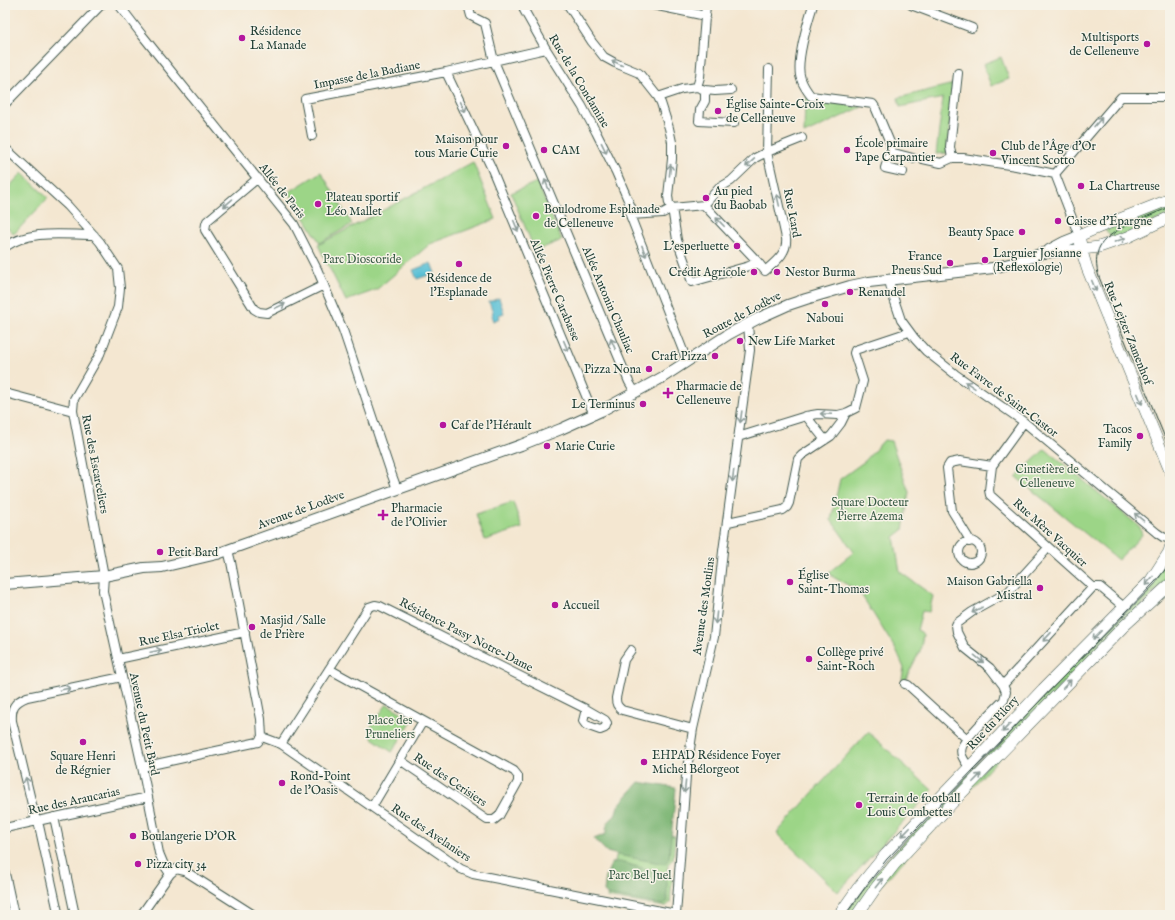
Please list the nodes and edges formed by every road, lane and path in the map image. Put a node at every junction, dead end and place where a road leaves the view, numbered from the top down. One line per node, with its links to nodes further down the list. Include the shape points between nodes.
1 (101, 5): 21 (street)
2 (119, 5): 33 (street, Allée de Paris)
3 (468, 5): 13 (street, Allée Antonin Chauliac, via 471,16 485,23)
4 (523, 5): 12 (street, Rue de la Condamine)
5 (568, 5): 19 (street, one-way to 5, via 639,74 604,57)
6 (653, 5): 10 (street)
7 (706, 5): 10 (street)
8 (813, 5): 27 (street, via 805,30 799,68 804,86 811,96 873,104 887,134)
9 (911, 5): 11 (street)
10 (706, 16): 17 (street, via 700,77)
11 (972, 28)
12 (546, 49): 13 (street); 37 (street, Rue de la Condamine, one-way to 37, via 596,132 631,207)
13 (494, 61): 15 (street); 50 (street, Allée Antonin Chauliac, one-way to 13)
14 (770, 69): 26 (street, Rue Icard)
15 (446, 72): 23 (street, Impasse de la Badiane, via 305,99); 54 (street, Allée Pierre Carabasse, one-way to 54, via 491,167)
16 (958, 73): 29 (street, via 950,147)
17 (702, 89): 18 (street); 19 (street, via 682,89); 22 (street, via 705,101 700,110 699,121)
18 (731, 90)
19 (658, 97): 36 (street, one-way to 19, via 668,196 672,142)
20 (1170, 97): 32 (street, one-way to 20, via 1121,97)
21 (5, 104)
22 (734, 123)
23 (312, 136)
24 (802, 138): 26 (street)
25 (5, 148): 39 (street, Rue des Escarceliers, via 68,206)
26 (767, 152): 35 (street, one-way to 35, via 755,158 731,181 719,188); 44 (street, Rue Icard, one-way to 26, via 765,271 785,252 787,244)
27 (890, 152): 28 (street); 31 (street, via 885,168)
28 (914, 158)
29 (952, 158): 30 (street, via 941,163); 32 (street)
30 (923, 159)
31 (903, 172)
32 (1055, 174): 40 (street)
33 (258, 178): 46 (street, Allée de Paris, via 294,224); 46 (street, one-way to 46, via 207,221 205,230 250,302 259,312 267,313)
34 (1170, 199): 40 (main road)
35 (704, 205): 36 (street); 44 (street, one-way to 35)
36 (672, 208): 37 (street, via 663,213); 44 (street, via 677,240 692,282)
37 (630, 215): 49 (street, Rue de la Condamine, one-way to 49)
38 (1170, 217): 42 (main road, Route de Lodève, one-way to 38, via 1116,242)
39 (94, 235): 41 (street, via 37,234 21,238); 52 (street, Rue des Escarceliers, via 118,269 118,307 100,354 74,399)
40 (1079, 236): 42 (main road); 43 (street)
41 (5, 247)
42 (1082, 249): 43 (street, Route de Lodève); 60 (main road, Rue Lejzer Zamenhof, one-way to 60, via 1087,268)
43 (1043, 253): 45 (street, Route de Lodève, via 993,268)
44 (758, 262)
45 (889, 280): 47 (street, Route de Lodève, via 850,286 806,299); 48 (street, Rue Favre de Saint-Castor, via 901,320)
46 (324, 285): 61 (street, Allée de Paris, via 343,330)
47 (748, 324): 49 (street, Route de Lodève); 57 (street, Avenue des Moulins, one-way to 57, via 750,350)
48 (909, 332): 53 (street, via 855,350 863,381 856,408); 56 (street, Rue Favre de Saint-Castor, one-way to 48, via 954,374 926,351)
49 (687, 361): 50 (street, Route de Lodève)
50 (635, 392): 54 (street, Route de Lodève)
51 (5, 393): 52 (street)
52 (73, 411): 68 (street, Rue des Escarceliers)
53 (846, 413): 55 (street, one-way to 55); 58 (street, via 831,436)
54 (594, 414): 61 (street, Avenue de Lodève, via 521,445)
55 (806, 416): 57 (street); 58 (street)
56 (1024, 422): 59 (street, Rue Mère Vacquier); 63 (street, Rue Favre de Saint-Castor, one-way to 56, via 1157,533)
57 (738, 437): 62 (street, Avenue des Moulins, one-way to 62)
58 (825, 440): 62 (street, via 798,459 790,503 787,507)
59 (992, 466): 64 (street, via 960,461 950,463 947,468 951,507); 65 (street, Rue Mère Vacquier, via 990,495)
60 (1170, 471)
61 (397, 489): 66 (street, Avenue de Lodève)
62 (728, 522): 82 (street, Avenue des Moulins, one-way to 82, via 714,637)
63 (1170, 539)
64 (969, 542)
65 (1048, 548): 71 (street, Rue Mère Vacquier); 79 (street, one-way to 79, via 1008,592 972,612 956,625 965,648 990,668)
66 (228, 550): 68 (street, Avenue de Lodève, via 162,567); 73 (street)
67 (1170, 551): 72 (main road, Rue du Pilory, one-way to 72, via 1151,580)
68 (104, 576): 69 (street, Avenue de Lodève); 75 (street, Avenue du Petit Bard, via 103,591)
69 (5, 584)
70 (1170, 584): 103 (main road, one-way to 70, via 874,889 909,848 1124,626)
71 (1093, 588): 72 (street, Rue Mère Vacquier, via 1100,587); 79 (street, one-way to 79)
72 (1124, 607): 88 (main road, Rue du Pilory, one-way to 88)
73 (245, 632): 75 (street, Rue Elsa Triolet, one-way to 73); 83 (street, via 262,719)
74 (631, 650): 82 (street, via 624,660 616,698 618,707)
75 (118, 659): 77 (street, Avenue du Petit Bard)
76 (329, 669): 80 (street, Résidence Passy Notre-Dame, via 369,607 375,605); 81 (street); 85 (street)
77 (122, 677): 87 (street, Avenue du Petit Bard); 92 (street, one-way to 77, via 11,713 15,704 27,697)
78 (905, 684): 84 (street)
79 (1003, 684): 84 (street, via 1006,692 1004,700)
80 (586, 709)
81 (423, 721): 86 (street); 86 (street, Rue des Cerisiers, via 514,771 518,776 518,782 499,816 494,820 487,820)
82 (694, 729): 98 (street, Avenue des Moulins, one-way to 98, via 683,800)
83 (262, 737): 85 (street, Rue des Avelaniers); 87 (street, via 258,742)
84 (968, 739): 88 (street, via 962,748 962,756)
85 (281, 744): 90 (street, Rue des Avelaniers)
86 (400, 760): 90 (street)
87 (142, 767): 89 (street, Avenue du Petit Bard)
88 (969, 767): 102 (main road, Rue du Pilory, one-way to 102, via 886,854)
89 (148, 798): 91 (street, Rue des Araucarias); 94 (street, Avenue du Petit Bard, via 159,853 164,865)
90 (372, 808): 98 (street, Rue des Avelaniers, via 450,862 474,874)
91 (54, 817): 92 (street, Rue des Araucarias); 97 (street)
92 (37, 821): 93 (street, Rue des Araucarias); 96 (street)
93 (5, 828)
94 (173, 872): 100 (street); 101 (street, via 185,871)
95 (5, 873): 99 (street)
96 (58, 912)
97 (74, 912)
98 (676, 914)
99 (14, 915)
100 (141, 915)
101 (254, 915)
102 (839, 915)
103 (857, 915)

